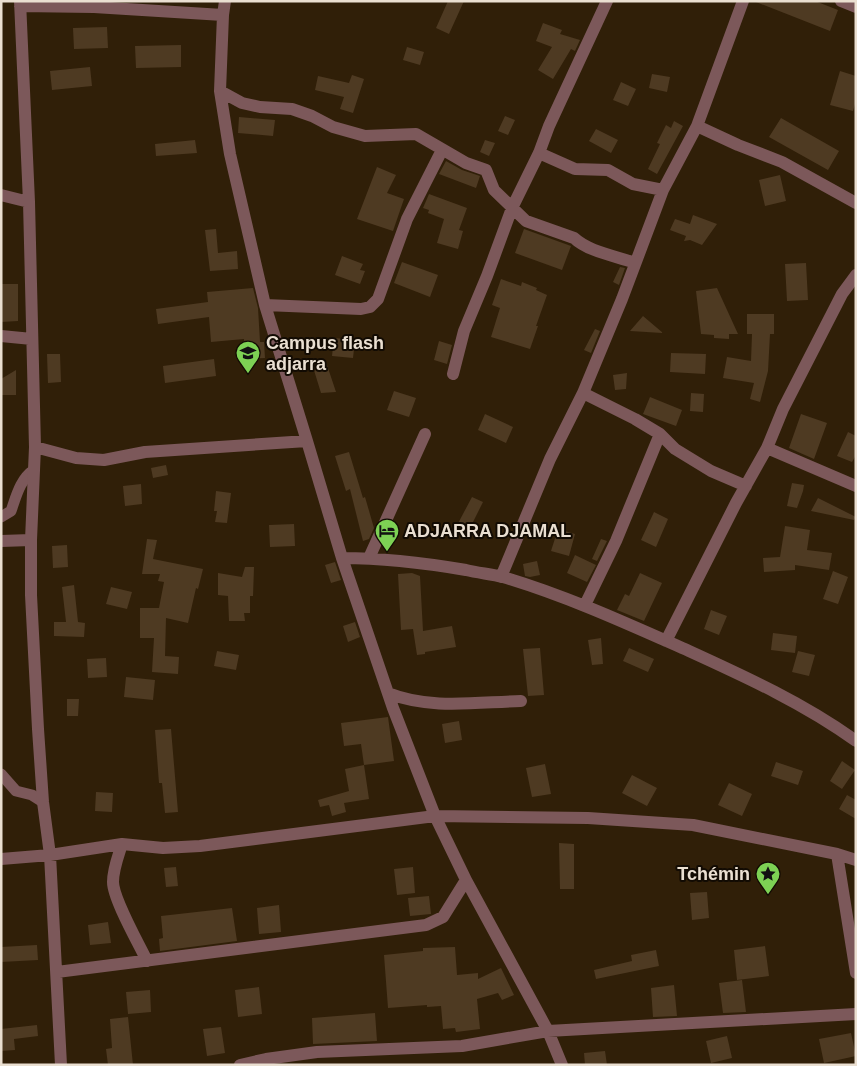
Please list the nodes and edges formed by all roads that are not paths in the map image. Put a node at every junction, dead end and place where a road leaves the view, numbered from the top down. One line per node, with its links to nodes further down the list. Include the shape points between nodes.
1 (225, 1): 7 (street)
2 (607, 1): 11 (street, via 548,126)
3 (743, 1): 9 (street)
4 (841, 1): 6 (street)
5 (20, 4): 7 (street); 14 (street)
6 (856, 7)
7 (222, 15): 8 (street)
8 (220, 91): 10 (street, via 242,103 292,108 333,127 365,136 416,134); 19 (street, via 230,154)
9 (697, 126): 12 (street); 15 (street, via 782,162)
10 (442, 150): 16 (street, via 486,170 494,190); 19 (street, via 407,218 378,298 370,307)
11 (539, 153): 12 (street, via 575,169 608,170 633,184); 16 (street)
12 (663, 190): 17 (street)
13 (1, 195): 14 (street)
14 (29, 202): 21 (street)
15 (856, 203)
16 (512, 208): 17 (street, via 526,221); 22 (street, via 464,331)
17 (636, 263): 23 (street)
18 (856, 275): 28 (street, via 842,294 783,409)
19 (265, 306): 26 (street)
20 (1, 336): 21 (street)
21 (32, 339): 27 (street)
22 (453, 374)
23 (583, 393): 25 (street); 37 (street, via 550,459)
24 (425, 434): 36 (street)
25 (660, 434): 30 (street, via 675,449 711,471); 38 (street, via 616,540)
26 (308, 441): 27 (street, via 145,452 104,460 76,458); 35 (street)
27 (35, 447): 29 (street)
28 (768, 448): 30 (street); 31 (street)
29 (34, 470): 32 (street, via 18,489 12,511); 33 (street)
30 (746, 486): 39 (street)
31 (856, 486)
32 (1, 517)
33 (31, 540): 34 (street); 44 (street, via 31,595)
34 (1, 541)
35 (342, 558): 36 (street); 40 (street)
36 (369, 558): 37 (street, via 432,564)
37 (501, 577): 38 (street)
38 (584, 605): 39 (street)
39 (666, 641): 42 (street, via 765,687)
40 (388, 693): 41 (street, via 418,702 440,704); 45 (street)
41 (521, 701)
42 (856, 741)
43 (1, 774): 44 (street, via 16,790)
44 (43, 802): 48 (street)
45 (435, 816): 46 (street, via 200,846 163,848); 47 (street, via 588,818 693,825); 51 (street)
46 (122, 844): 48 (street); 52 (street, via 114,867 113,884)
47 (837, 854): 50 (street); 54 (street)
48 (50, 855): 49 (street); 53 (street)
49 (1, 859)
50 (856, 860)
51 (466, 880): 52 (street, via 444,917 426,925); 56 (street)
52 (147, 961): 53 (street)
53 (57, 972): 57 (street)
54 (856, 973)
55 (856, 1014): 56 (street)
56 (548, 1031): 58 (street, via 462,1046 316,1052 266,1058); 59 (street)
57 (61, 1065)
58 (240, 1065)
59 (562, 1065)

